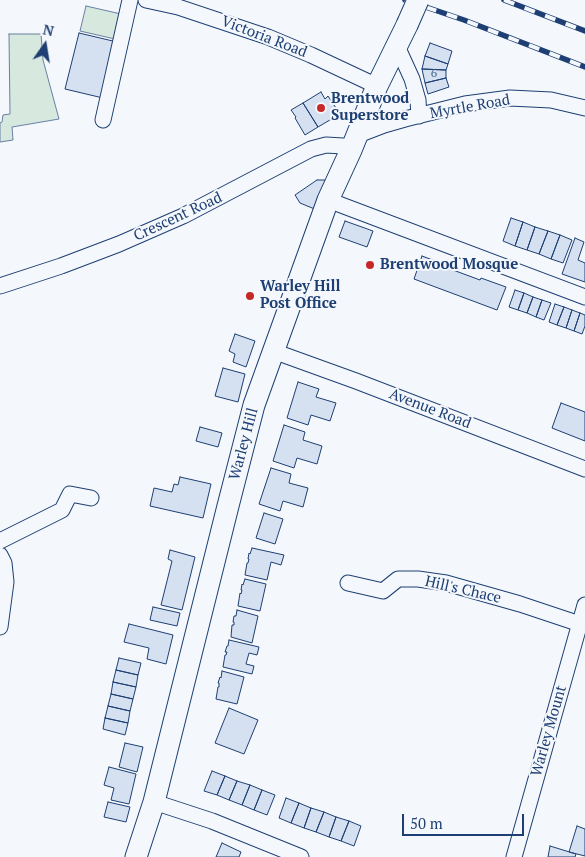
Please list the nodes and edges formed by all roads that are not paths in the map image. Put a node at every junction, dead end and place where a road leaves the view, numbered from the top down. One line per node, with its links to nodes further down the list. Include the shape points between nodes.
1 (130, 0): 8 (street)
2 (146, 0): 5 (street, Victoria Road, via 178,7 268,37)
3 (418, 0): 4 (main road, Warley Hill, bridge)
4 (397, 46): 5 (main road, Warley Hill); 7 (street, via 412,79)
5 (377, 86): 9 (main road, Warley Hill)
6 (585, 108): 7 (street, Myrtle Road, via 551,100 510,98 465,104)
7 (419, 116): 9 (street, Myrtle Road, via 384,125)
8 (103, 120)
9 (354, 142): 10 (main road, Warley Hill); 11 (street, Crescent Road, via 311,149 183,216 69,263)
10 (328, 200): 12 (street); 13 (main road, Warley Hill)
11 (0, 286)
12 (585, 297)
13 (273, 351): 14 (street, Avenue Road); 22 (main road, Warley Hill, via 254,405)
14 (585, 469)
15 (92, 498): 16 (street, via 70,494 62,510)
16 (0, 541)
17 (0, 555): 21 (street, via 6,582)
18 (348, 583): 20 (street, Hill's Chace, via 383,591 398,579 446,583)
19 (585, 605): 20 (street, Warley Mount)
20 (580, 624): 26 (street, Warley Mount)
21 (0, 628)
22 (154, 802): 23 (street, via 212,821); 24 (main road, Warley Hill)
23 (273, 852): 25 (street)
24 (136, 857)
25 (301, 857)
26 (514, 857)

